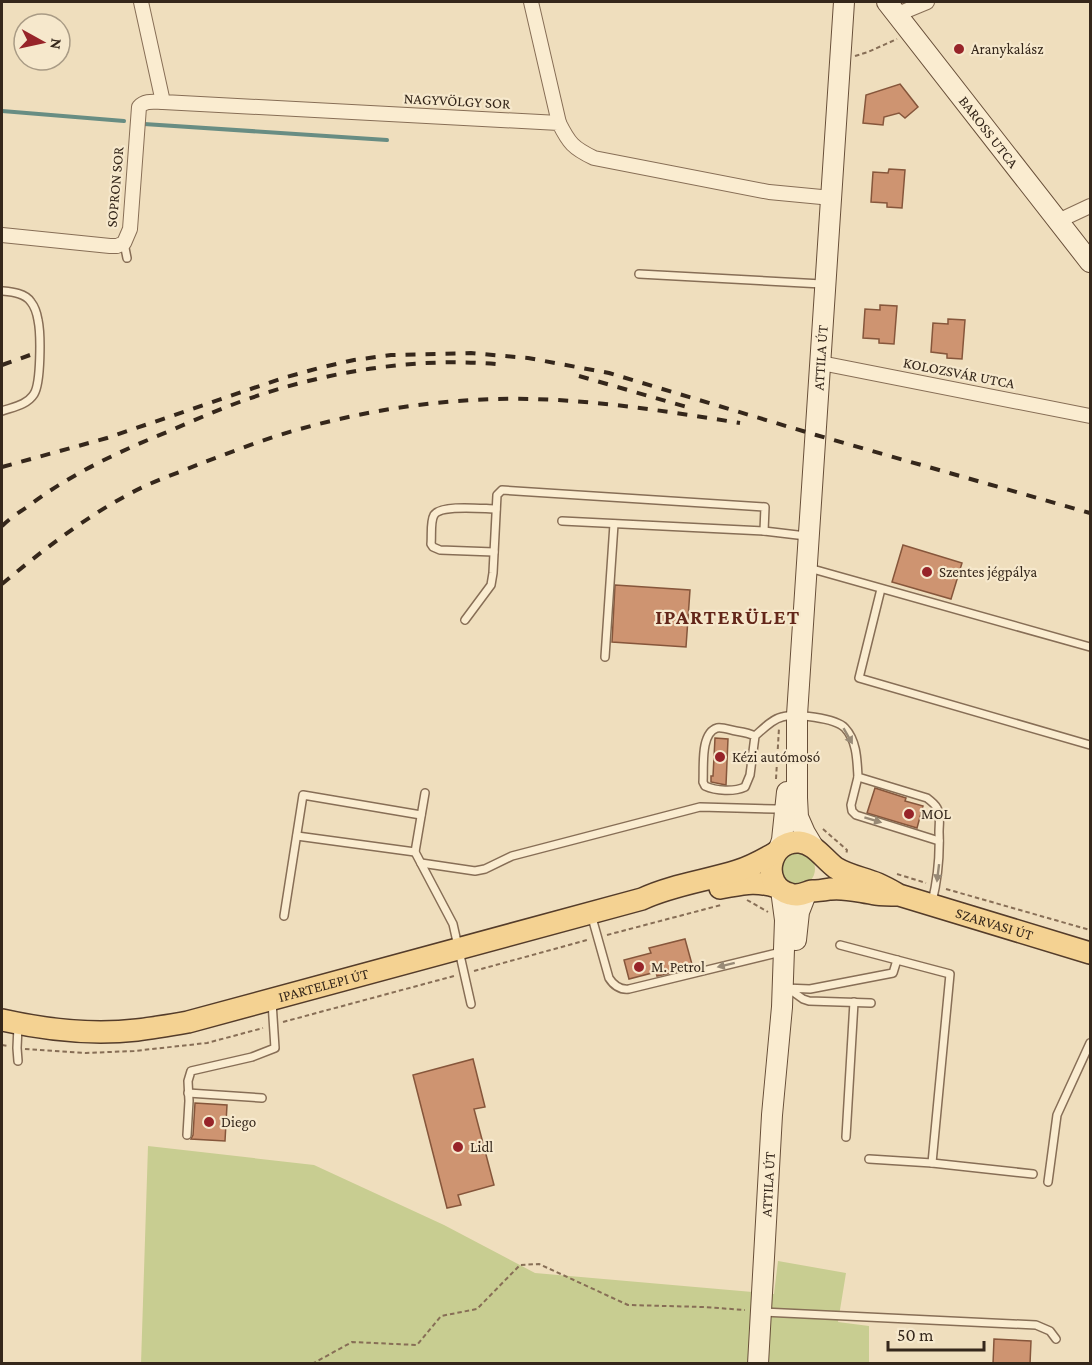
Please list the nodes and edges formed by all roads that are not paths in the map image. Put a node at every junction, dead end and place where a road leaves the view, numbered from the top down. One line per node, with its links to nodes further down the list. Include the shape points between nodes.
1 (141, 2): 6 (street)
2 (531, 2): 7 (street)
3 (844, 2): 8 (main road, ATTILA ÚT)
4 (927, 2): 5 (street)
5 (893, 8): 10 (main road, BAROSS UTCA)
6 (163, 102): 7 (street, NAGYVÖLGY SOR); 12 (street, SOPRON SOR, via 146,102 139,107 130,229)
7 (559, 123): 8 (street, via 577,150 594,158 769,192)
8 (832, 198): 16 (main road, ATTILA ÚT)
9 (1090, 206): 10 (street)
10 (1058, 221): 14 (main road, BAROSS UTCA)
11 (2, 235): 12 (street, SOPRON SOR, via 110,246)
12 (124, 243): 13 (lane)
13 (127, 258)
14 (1090, 262)
15 (639, 274): 16 (lane)
16 (827, 284): 18 (main road, ATTILA ÚT)
17 (2, 291): 19 (lane, via 20,294 31,302 37,312 40,335 39,383 35,393 25,403)
18 (821, 363): 20 (street, KOLOZSVÁR UTCA); 25 (main road, ATTILA ÚT)
19 (2, 411)
20 (1090, 416)
21 (496, 509): 24 (lane, via 497,495 502,490 765,507); 26 (lane); 26 (lane, via 438,511 433,518 431,544 440,550)
22 (562, 521): 23 (lane)
23 (614, 524): 24 (lane); 31 (lane)
24 (764, 531): 25 (lane)
25 (809, 536): 27 (main road, ATTILA ÚT)
26 (494, 552): 29 (lane, via 490,585)
27 (807, 567): 28 (lane); 32 (main road, ATTILA ÚT)
28 (881, 589): 30 (lane); 34 (lane, via 859,678)
29 (465, 620)
30 (1090, 647)
31 (605, 657)
32 (797, 715): 33 (lane, via 779,717); 35 (lane, one-way to 35, via 841,724 856,753); 37 (main road, ATTILA ÚT); 42 (main road, ATTILA ÚT, via 798,817)
33 (755, 736): 33 (lane, via 745,787 735,790 705,786 705,746 712,731 723,728)
34 (1090, 745)
35 (858, 777): 40 (lane, via 933,802 939,816); 40 (lane, one-way to 40, via 851,805 856,815)
36 (425, 794): 38 (lane)
37 (785, 808): 41 (main road, ATTILA ÚT); 44 (lane, via 700,807 512,856 485,870)
38 (421, 815): 39 (lane, via 303,795); 43 (lane)
39 (297, 836): 43 (lane); 51 (lane)
40 (939, 841): 48 (lane, one-way to 48)
41 (777, 851): 42 (main road, via 785,844 800,842); 45 (main road, via 770,867); 49 (main road, via 737,871 658,891)
42 (816, 851): 46 (main road, via 822,860 823,874); 47 (main road, via 843,872)
43 (415, 852): 44 (lane)
44 (421, 862): 53 (lane, via 453,924)
45 (779, 889): 46 (main road, via 793,895); 49 (main road, via 750,882 662,899); 54 (main road, ATTILA ÚT, via 785,920)
46 (808, 893): 47 (main road, via 842,888); 57 (main road, ATTILA ÚT, via 798,920 793,972)
47 (898, 895): 48 (main road, SZARVASI ÚT)
48 (934, 895): 55 (main road, SZARVASI ÚT)
49 (642, 899): 50 (main road, IPARTELEPI ÚT)
50 (591, 913): 53 (main road, IPARTELEPI ÚT); 54 (lane, one-way to 50, via 625,989 609,978)
51 (284, 916)
52 (840, 945): 56 (lane)
53 (458, 949): 58 (main road, IPARTELEPI ÚT); 61 (lane)
54 (783, 952): 57 (main road, ATTILA ÚT)
55 (1090, 953)
56 (897, 960): 57 (lane, via 893,973); 70 (lane, via 950,974)
57 (784, 995): 59 (lane); 73 (main road, ATTILA ÚT)
58 (272, 999): 62 (main road, IPARTELEPI ÚT, via 188,1022 135,1030 77,1031); 65 (lane, via 275,1048 191,1071)
59 (854, 1002): 60 (lane); 68 (lane)
60 (871, 1003)
61 (471, 1004)
62 (10, 1022): 64 (lane)
63 (1090, 1043): 72 (lane, via 1057,1115)
64 (18, 1061)
65 (188, 1093): 66 (lane); 67 (lane)
66 (262, 1098)
67 (187, 1135)
68 (846, 1137)
69 (868, 1160): 70 (lane)
70 (932, 1163): 71 (lane)
71 (1033, 1174)
72 (1048, 1182)
73 (760, 1312): 74 (lane, via 1036,1325 1050,1331); 75 (main road, ATTILA ÚT)
74 (1056, 1339)
75 (758, 1364)

